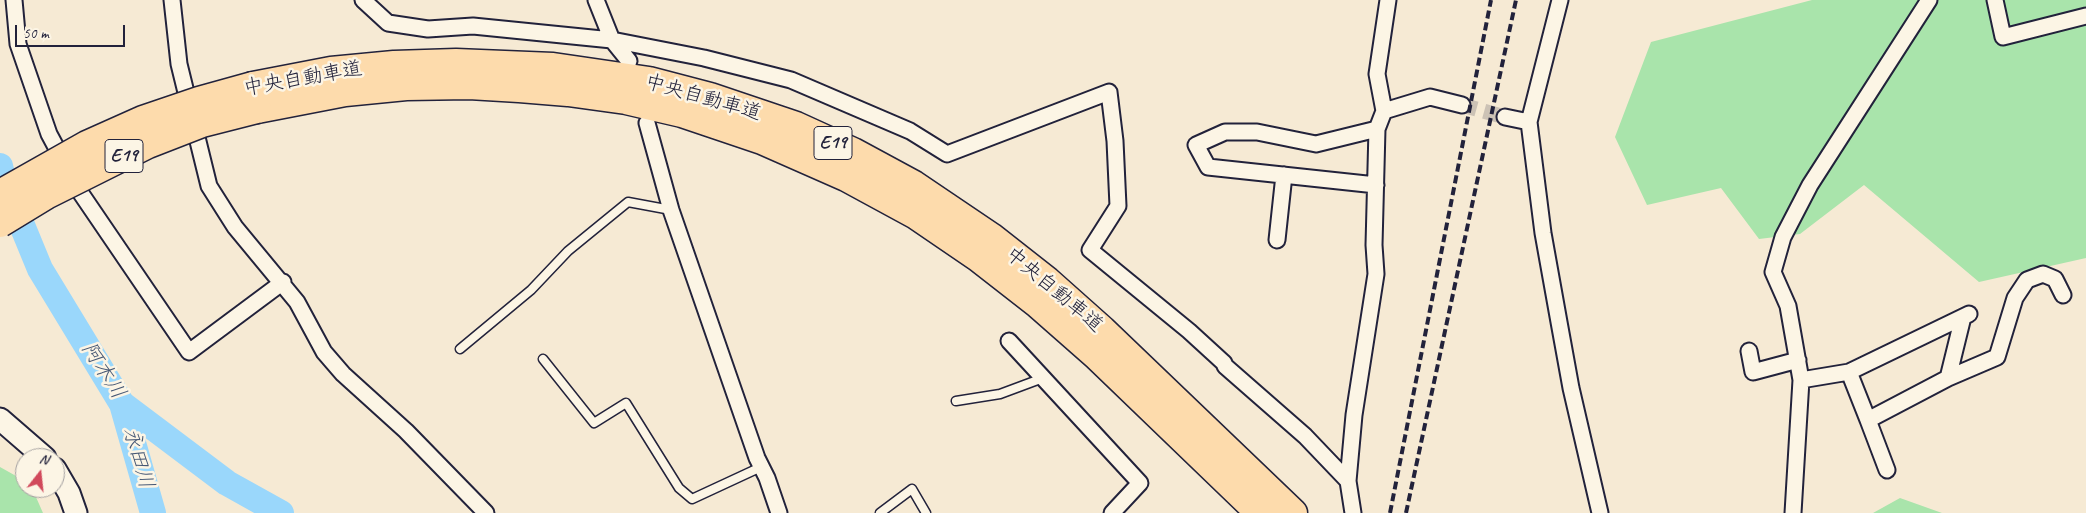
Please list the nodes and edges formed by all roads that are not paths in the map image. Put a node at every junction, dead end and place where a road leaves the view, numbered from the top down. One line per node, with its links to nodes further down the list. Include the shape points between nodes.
1 (14, 0): 25 (street, via 18,44 49,134 80,192 189,352)
2 (172, 0): 25 (street, via 179,64 209,186 235,227)
3 (363, 0): 10 (street, via 388,23 428,29 473,26)
4 (596, 0): 10 (street)
5 (1388, 0): 14 (street, via 1377,74)
6 (1560, 0): 16 (street)
7 (1929, 0): 31 (street, via 1810,184 1783,236 1772,272 1788,306)
8 (1995, 0): 9 (street, via 2003,37)
9 (2086, 16)
10 (612, 40): 11 (street); 42 (street, via 791,80 910,131 947,154 1109,92 1118,206 1090,250 1189,331 1224,366 1306,436)
11 (629, 61)
12 (255, 98): 21 (highway, 中央自動車道 / E19, bridge, via 199,101 143,120 87,145); 23 (highway, 中央自動車道 / E19, bridge, via 148,144 54,191); 50 (highway, 中央自動車道 / E19, via 406,86 469,85 568,92 626,100 682,113 762,140 846,177 916,214 979,258 1096,355); 51 (highway, 中央自動車道 / E19, via 332,71 466,63 553,67 658,84 710,97 796,126 914,185 991,237 1102,330)
13 (1462, 106): 14 (street, via 1430,97)
14 (1384, 111): 18 (street)
15 (1505, 117): 16 (street)
16 (1529, 122): 53 (street, via 1552,286 1571,388)
17 (647, 123): 22 (street)
18 (1377, 129): 19 (street, via 1316,144 1257,132 1225,132 1196,145 1208,167); 20 (street)
19 (1284, 175): 20 (street); 24 (street)
20 (1376, 185): 42 (street, via 1376,274 1354,416)
21 (0, 194)
22 (671, 210): 28 (lane, via 628,202 575,245 530,290); 40 (street)
23 (0, 223)
24 (1277, 240)
25 (283, 282): 45 (street, via 324,352 343,374 406,431)
26 (2063, 294): 34 (street, via 2055,279 2043,274 2027,280 2015,298 1997,357)
27 (1009, 341): 33 (street)
28 (460, 349)
29 (1749, 351): 31 (street, via 1753,372)
30 (543, 359): 40 (lane, via 594,423 626,403 679,488 692,500)
31 (1798, 360): 35 (street)
32 (1849, 372): 34 (street, via 1967,315); 35 (street); 38 (street)
33 (1043, 378): 36 (lane, via 1000,394); 49 (street, via 1140,483)
34 (1948, 378): 38 (street)
35 (1801, 380): 54 (street)
36 (956, 401)
37 (0, 419): 39 (street)
38 (1868, 420): 41 (street)
39 (33, 448)
40 (761, 467): 46 (street)
41 (1887, 470)
42 (1348, 481): 52 (street)
43 (65, 485): 44 (street)
44 (76, 513)
45 (486, 513)
46 (779, 513)
47 (880, 513): 48 (lane, via 912,489)
48 (926, 513)
49 (1112, 513)
50 (1260, 513)
51 (1293, 513)
52 (1353, 513)
53 (1600, 513)
54 (1793, 513)

